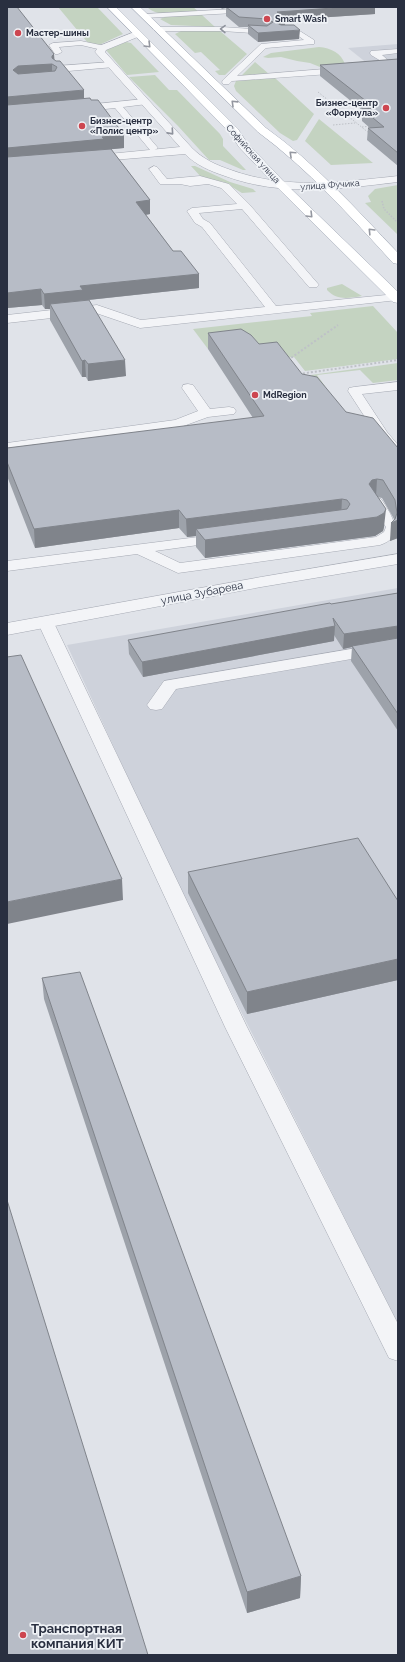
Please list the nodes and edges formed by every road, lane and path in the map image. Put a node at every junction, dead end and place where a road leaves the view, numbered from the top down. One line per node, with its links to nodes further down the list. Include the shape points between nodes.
1 (111, 7): 8 (main road, Софийская улица)
2 (135, 7): 5 (main road, Софийская улица)
3 (213, 10): 4 (lane, via 234,11 242,18); 5 (lane)
4 (258, 15)
5 (145, 16): 6 (main road, Софийская улица)
6 (157, 29): 9 (lane, one-way to 6, via 222,29); 19 (main road, Софийская улица)
7 (281, 31): 9 (lane, via 295,30 310,42)
8 (137, 34): 10 (street); 35 (main road, Софийская улица, one-way to 35, via 234,131 243,145)
9 (269, 37): 18 (lane, via 264,46)
10 (101, 49): 12 (lane); 14 (street, улица Фучика, via 101,55)
11 (398, 51): 13 (lane, via 374,53)
12 (48, 53)
13 (393, 64): 16 (lane)
14 (113, 67): 15 (lane); 17 (lane); 20 (street, улица Фучика)
15 (57, 69)
16 (296, 74): 18 (lane); 23 (path)
17 (80, 77)
18 (230, 79): 19 (lane)
19 (219, 88): 34 (main road, Софийская улица, one-way to 19)
20 (144, 102): 21 (lane); 29 (street, улица Фучика, one-way to 29)
21 (117, 105): 22 (lane); 28 (lane)
22 (68, 110)
23 (355, 123): 24 (path); 26 (path)
24 (333, 125)
25 (375, 126): 26 (path)
26 (362, 127): 27 (path)
27 (373, 137)
28 (153, 148)
29 (188, 150): 30 (street); 35 (street, улица Фучика, via 198,160 243,180)
30 (79, 160)
31 (154, 170): 37 (lane, via 164,182 208,181 225,186)
32 (398, 173): 34 (street, улица Фучика)
33 (398, 179): 34 (street, улица Фучика)
34 (323, 184): 35 (street, улица Фучика); 39 (main road, Софийская улица, one-way to 34)
35 (283, 187): 41 (main road, Софийская улица, one-way to 41)
36 (382, 197): 38 (path, via 384,209)
37 (245, 206): 40 (lane); 43 (lane, via 192,211)
38 (398, 223)
39 (398, 260)
40 (324, 294): 42 (lane); 43 (lane)
41 (397, 298): 42 (lane)
42 (374, 299): 46 (path, via 288,360)
43 (273, 310): 44 (lane, via 140,324 97,309)
44 (7, 319)
45 (398, 360): 48 (path)
46 (292, 364)
47 (295, 369): 48 (path)
48 (299, 374): 49 (path)
49 (304, 379)
50 (398, 386): 55 (lane, via 354,391 374,421 376,429 392,448)
51 (188, 388): 53 (lane)
52 (229, 411): 53 (lane)
53 (206, 413): 54 (lane, via 178,424)
54 (7, 447)
55 (398, 449)
56 (376, 502): 58 (lane, via 393,527 391,534 380,541 178,568)
57 (232, 537): 58 (lane)
58 (139, 549): 60 (lane)
59 (398, 560): 61 (street, улица Зубарева, via 261,582)
60 (7, 566)
61 (46, 623): 62 (street, улица Зубарева); 65 (lane, via 236,1027)
62 (7, 629)
63 (398, 646): 64 (lane, via 170,685)
64 (156, 705)
65 (398, 1350)

